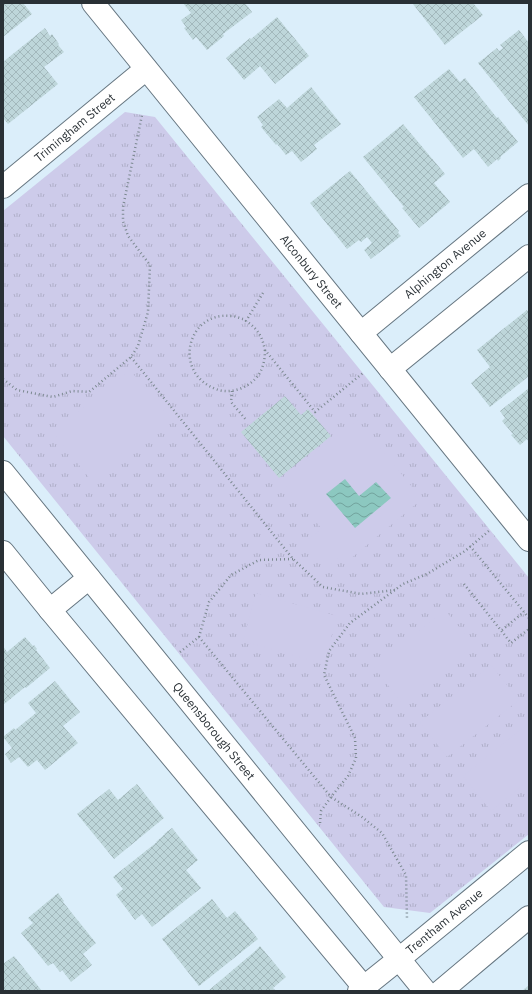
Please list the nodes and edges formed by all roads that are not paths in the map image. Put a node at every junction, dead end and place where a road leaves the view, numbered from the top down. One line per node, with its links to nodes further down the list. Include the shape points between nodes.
1 (93, 3): 2 (street, Alconbury Street)
2 (146, 69): 3 (street, Trimingham Street); 6 (street, Alconbury Street)
3 (3, 187)
4 (529, 195): 6 (street, Alphington Avenue)
5 (529, 256): 7 (street)
6 (361, 333): 7 (street, Alconbury Street)
7 (390, 369): 9 (street, Alconbury Street)
8 (3, 472): 11 (street, Queensborough Street)
9 (529, 540)
10 (3, 552): 12 (street)
11 (90, 578): 12 (street); 15 (street, Queensborough Street)
12 (50, 610): 16 (street)
13 (529, 852): 15 (street, Trentham Avenue)
14 (529, 917): 18 (street)
15 (399, 959): 16 (street, Trentham Avenue); 17 (street, Queensborough Street)
16 (363, 990)
17 (425, 991)
18 (440, 991)

